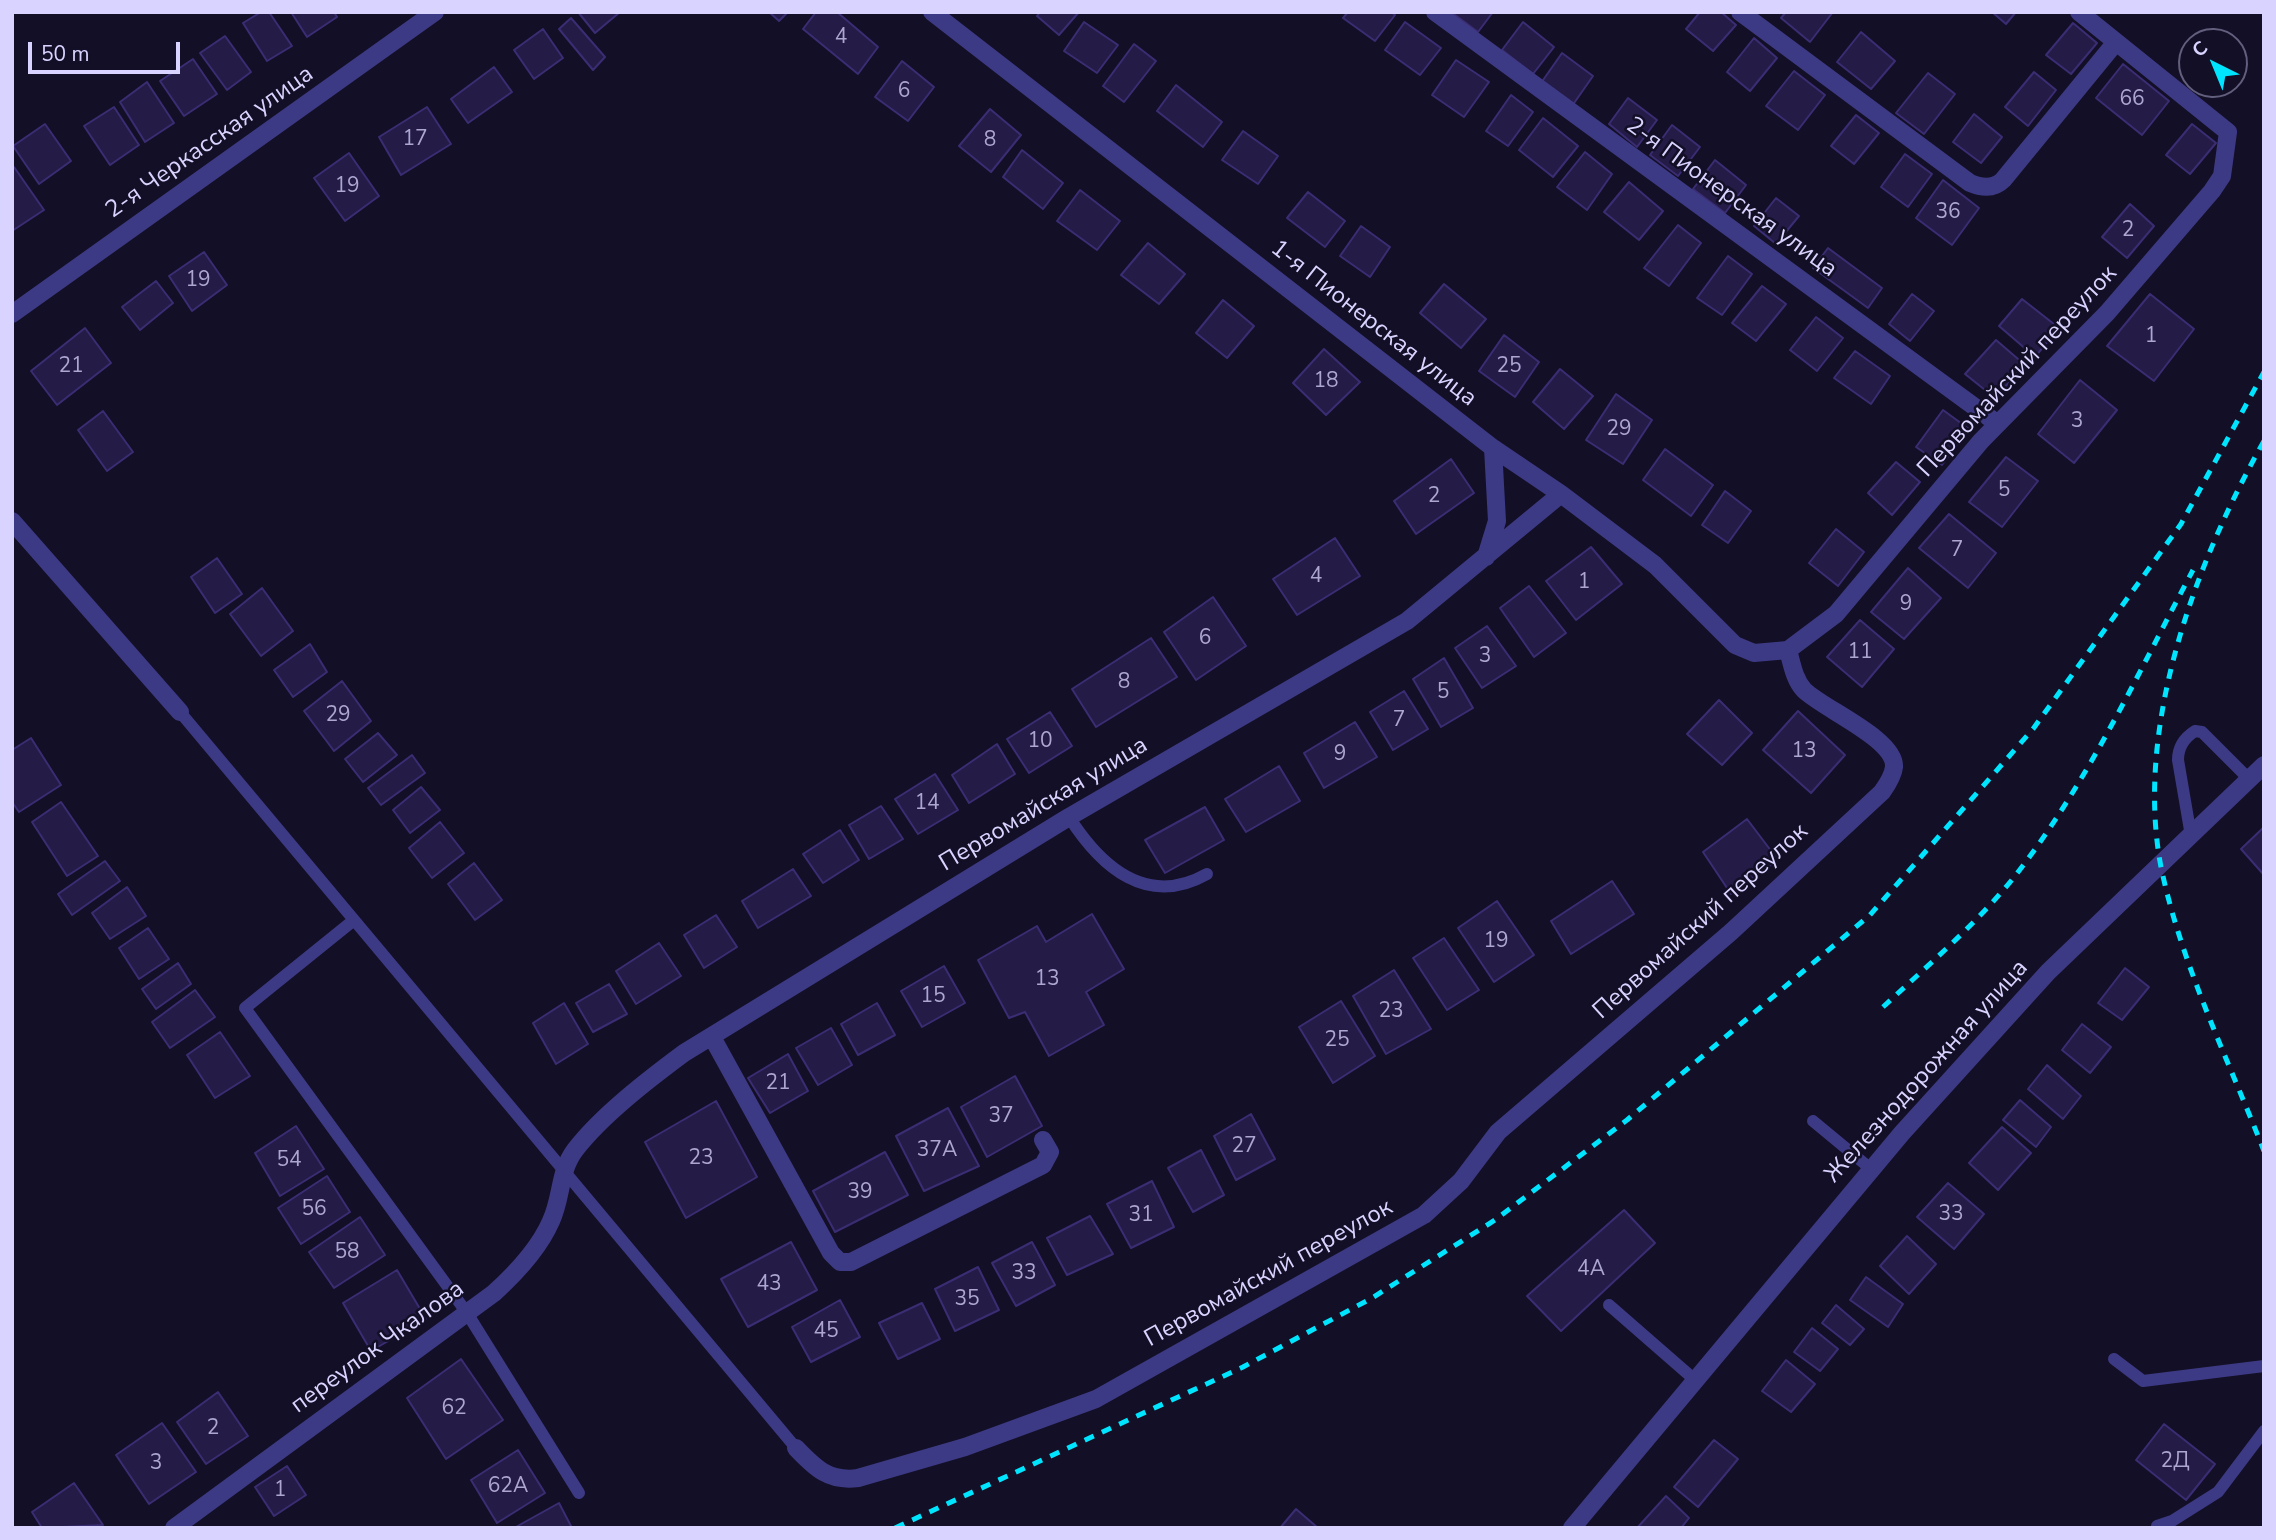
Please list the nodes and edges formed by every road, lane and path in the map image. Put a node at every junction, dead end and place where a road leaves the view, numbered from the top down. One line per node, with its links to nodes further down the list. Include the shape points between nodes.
1 (436, 12): 7 (street, 2-я Черкасская улица)
2 (932, 12): 9 (street, 1-я Пионерская улица)
3 (1436, 12): 8 (street, 2-я Пионерская улица)
4 (1740, 12): 6 (street, via 1981,188 2003,180)
5 (2079, 12): 6 (street)
6 (2116, 42): 8 (street, Первомайский переулок, via 2228,132 2222,176 2107,313)
7 (12, 314)
8 (1998, 424): 13 (street, Первомайский переулок, via 1836,614)
9 (1493, 448): 10 (street, 1-я Пионерская улица); 12 (street, via 1497,521)
10 (1561, 494): 12 (street, Первомайская улица); 13 (street, 1-я Пионерская улица, via 1655,565 1735,645 1754,653)
11 (12, 521): 14 (street)
12 (1486, 557): 17 (street, Первомайская улица, via 1407,621)
13 (1788, 650): 32 (street, Первомайский переулок, via 1805,691 1860,727 1892,756 1890,780 1731,932 1498,1132 1444,1200 1096,1399 965,1447 858,1478 826,1476)
14 (180, 712): 20 (lane)
15 (2264, 765): 16 (street, Железнодорожная улица)
16 (2249, 779): 18 (street, Железнодорожная улица); 18 (lane, via 2202,732 2187,737 2178,760)
17 (1069, 817): 19 (lane, via 1086,844 1110,867 1139,883 1188,885); 21 (street, Первомайская улица)
18 (2191, 836): 24 (street, Железнодорожная улица, via 2048,972)
19 (1208, 874)
20 (354, 920): 25 (lane); 27 (lane, via 245,1008)
21 (712, 1037): 23 (street, via 840,1262 851,1262 1036,1169 1048,1160 1050,1152); 25 (street, Первомайская улица, via 644,1082 574,1150)
22 (1813, 1121): 24 (lane)
23 (1043, 1140)
24 (1871, 1169): 30 (street, Железнодорожная улица)
25 (564, 1171): 27 (street, переулок Чкалова, via 552,1221 532,1251 508,1280); 32 (lane)
26 (1609, 1305): 30 (lane)
27 (467, 1313): 33 (lane); 35 (street, переулок Чкалова)
28 (2114, 1359): 29 (lane, via 2143,1381)
29 (2264, 1366)
30 (1695, 1380): 36 (street, Железнодорожная улица)
31 (2264, 1432): 34 (lane, via 2218,1492)
32 (796, 1448)
33 (579, 1493)
34 (2157, 1526)
35 (174, 1528)
36 (1572, 1528)

